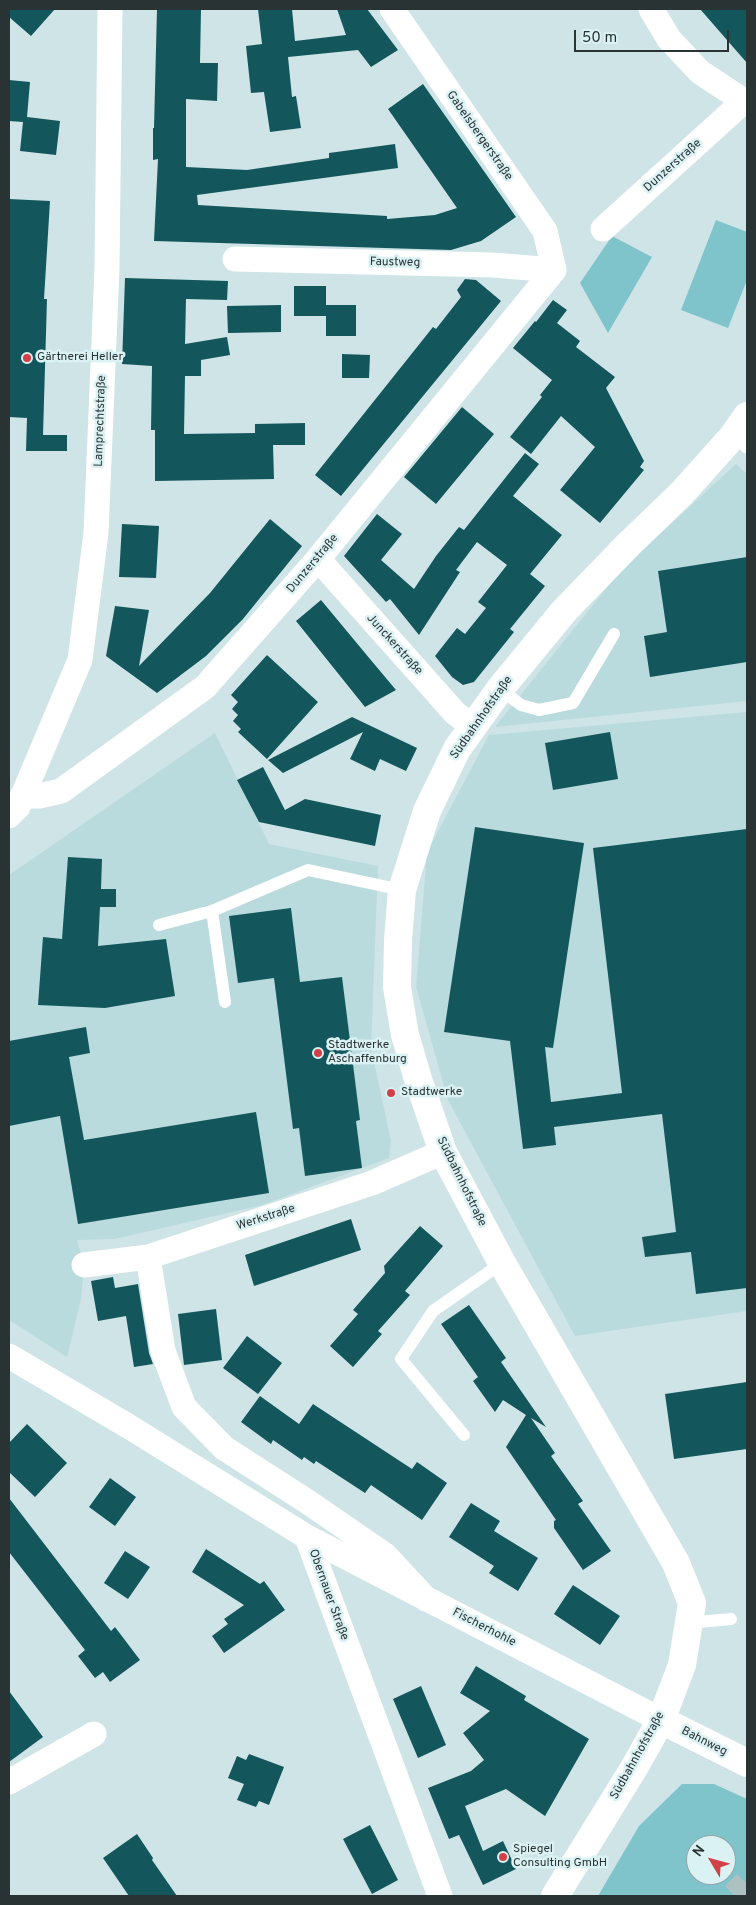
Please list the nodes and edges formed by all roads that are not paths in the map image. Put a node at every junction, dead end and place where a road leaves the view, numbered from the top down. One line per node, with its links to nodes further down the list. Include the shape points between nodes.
1 (110, 9): 13 (street, Lamprechtstraße, via 107,268 96,533 80,660)
2 (392, 9): 7 (street, Gabelsbergerstraße, via 545,231)
3 (651, 9): 4 (street, via 669,39 700,72)
4 (745, 102): 5 (street, Dunzerstraße)
5 (603, 229)
6 (235, 259): 7 (street, Faustweg, via 493,265)
7 (554, 270): 9 (street, Dunzerstraße)
8 (742, 433): 11 (street, Südbahnhofstraße, via 564,611)
9 (318, 559): 12 (street, Junckerstraße, via 455,713); 13 (street, Dunzerstraße, via 204,687 61,791)
10 (614, 634): 11 (lane, via 573,703 539,710 520,705)
11 (500, 689): 12 (street, Südbahnhofstraße)
12 (473, 727): 14 (street, Südbahnhofstraße, via 457,749 428,812)
13 (16, 806)
14 (402, 890): 15 (lane, via 308,870); 18 (street, Südbahnhofstraße, via 397,987 408,1044)
15 (212, 911): 16 (lane); 17 (lane)
16 (159, 925)
17 (225, 1002)
18 (443, 1152): 19 (street, Werkstraße, via 372,1183); 20 (street, Südbahnhofstraße)
19 (148, 1257): 21 (street, Werkstraße); 25 (street, via 163,1351 184,1408 224,1448 385,1555)
20 (502, 1263): 23 (lane, via 433,1311 401,1359); 27 (street, Südbahnhofstraße, via 676,1563 692,1603)
21 (84, 1266)
22 (9, 1356): 24 (street, Obernauer Straße)
23 (464, 1434)
24 (307, 1537): 25 (street, Fischerhohle); 32 (street, Obernauer Straße)
25 (426, 1599): 28 (street, Fischerhohle)
26 (731, 1619): 27 (lane)
27 (688, 1623): 28 (street, Südbahnhofstraße, via 682,1666)
28 (661, 1720): 30 (street, Bahnweg); 33 (street, Südbahnhofstraße)
29 (94, 1734): 31 (street)
30 (747, 1763)
31 (9, 1782)
32 (440, 1896)
33 (555, 1896)

